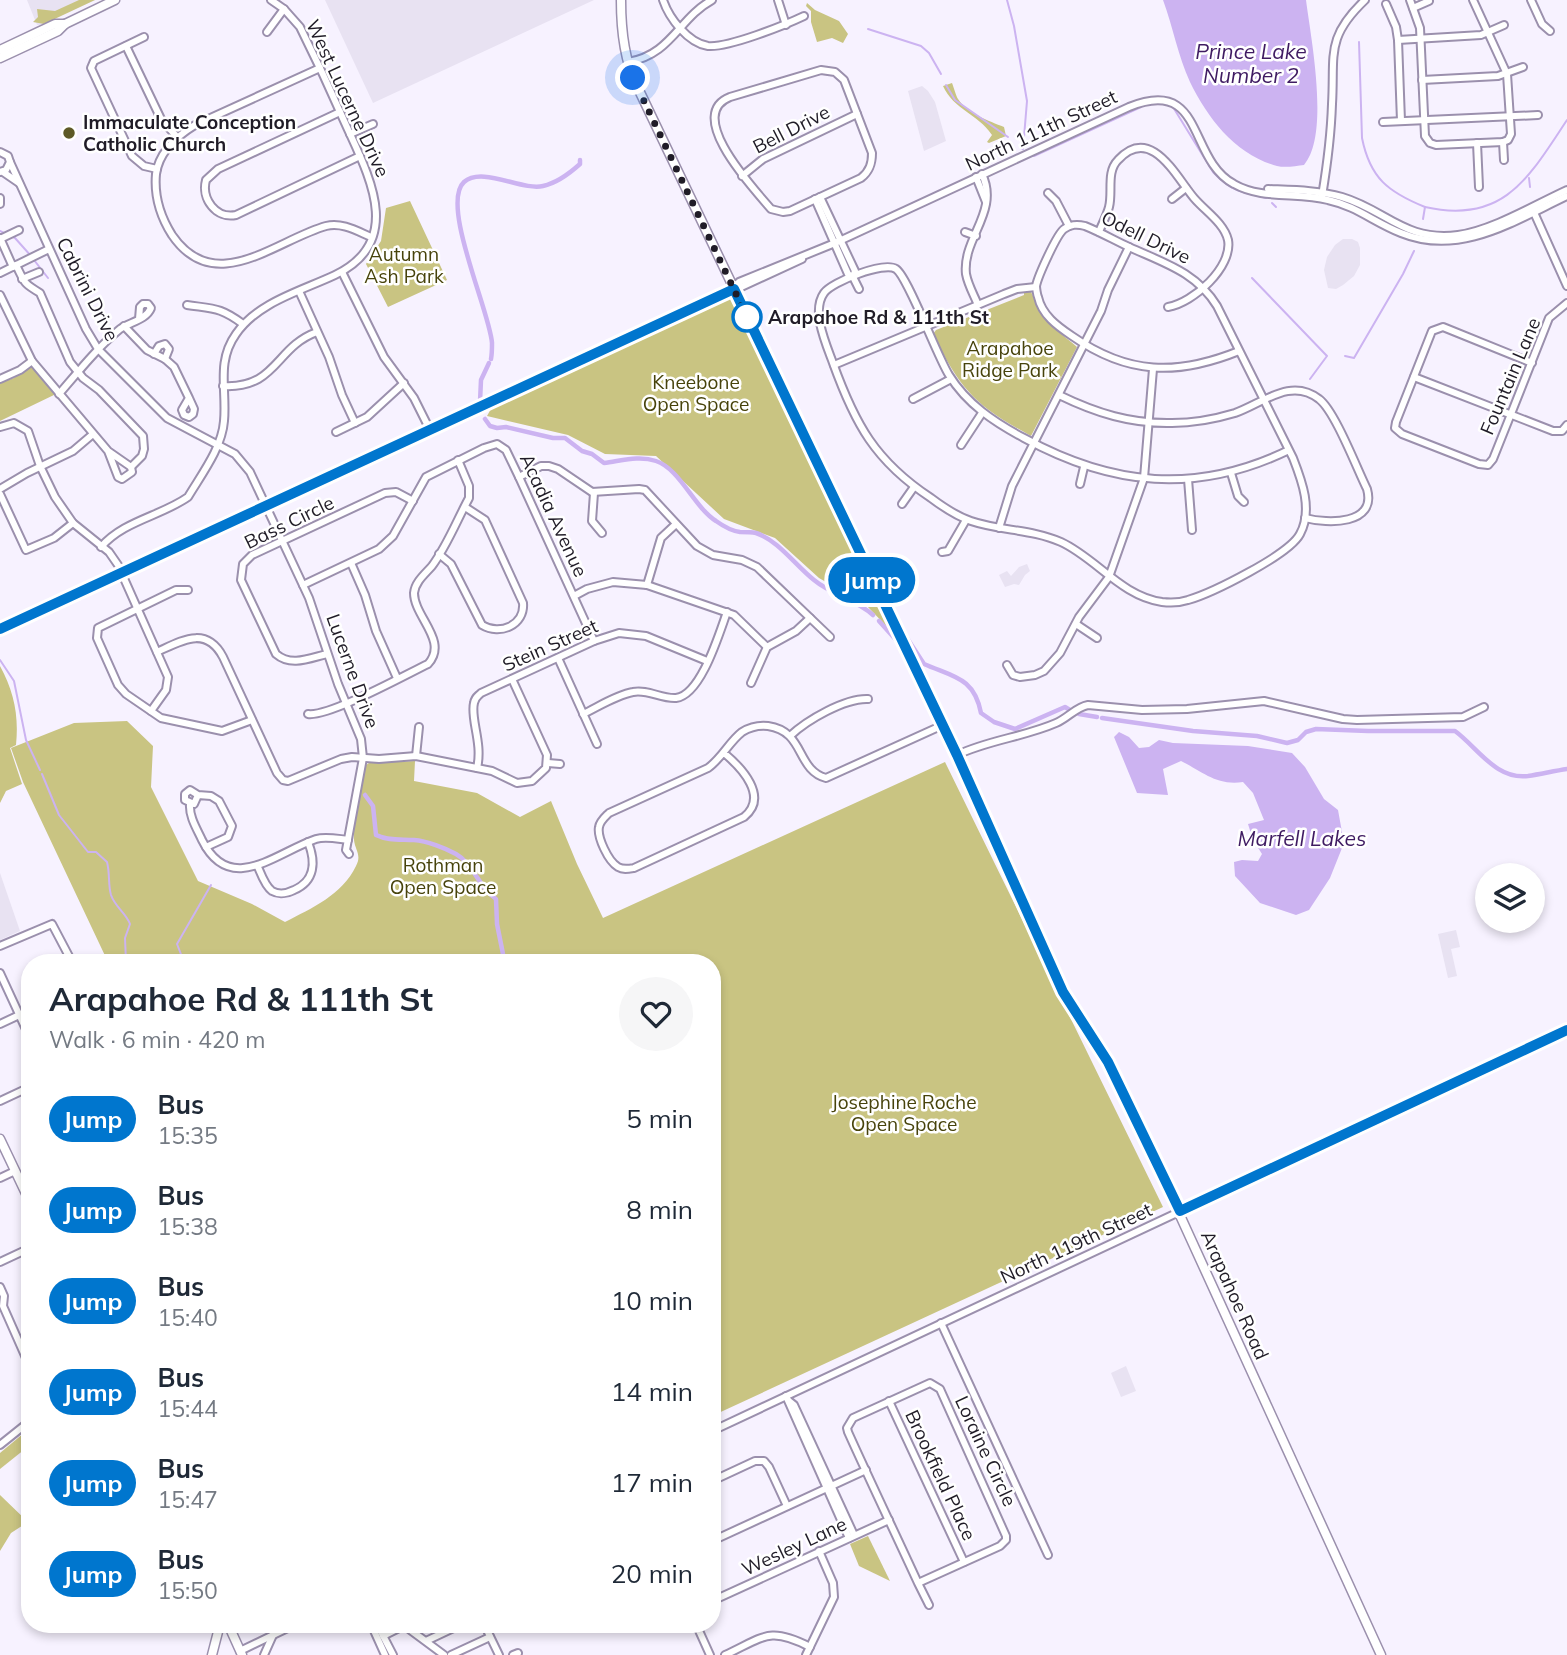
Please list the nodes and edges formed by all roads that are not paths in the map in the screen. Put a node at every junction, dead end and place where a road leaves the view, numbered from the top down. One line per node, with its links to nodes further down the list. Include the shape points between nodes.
1 (115, 0): 16 (main road)
2 (271, 0): 14 (street, West Lucerne Drive)
3 (621, 0): 29 (main road, Arapahoe Road)
4 (663, 0): 19 (street)
5 (712, 0): 19 (street)
6 (778, 0): 17 (street)
7 (1365, 0): 59 (street, via 1342,29 1332,59 1332,108)
8 (1410, 0): 13 (street)
9 (1473, 0): 22 (street)
10 (1531, 0): 20 (street)
11 (1429, 1): 13 (street)
12 (1385, 4): 25 (street)
13 (1413, 8): 24 (street)
14 (285, 9): 21 (street); 31 (street, West Lucerne Drive, via 300,27)
15 (804, 16): 17 (street)
16 (65, 24): 27 (main road, via 55,24); 28 (main road)
17 (786, 25): 19 (street, via 716,46 701,44)
18 (1504, 25): 22 (street)
19 (681, 29): 29 (street, via 654,54)
20 (1550, 31)
21 (267, 32)
22 (1488, 33): 24 (street); 32 (street)
23 (144, 37): 26 (street)
24 (1420, 39): 25 (street); 33 (street)
25 (1398, 40): 39 (street)
26 (126, 46): 43 (street, via 161,118); 50 (street, via 94,61 92,68 132,156)
27 (0, 50)
28 (0, 58)
29 (628, 62): 87 (main road, Arapahoe Road)
30 (1523, 67): 32 (street)
31 (320, 68): 34 (street, West Lucerne Drive); 43 (street)
32 (1507, 74): 33 (street); 37 (street)
33 (1422, 80): 38 (street)
34 (340, 112): 42 (street, West Lucerne Drive); 47 (street, via 218,169 206,180 205,191 216,212 236,215)
35 (857, 114): 52 (street, Bell Drive, via 763,159); 52 (street, via 844,80 833,71 821,70 730,97 718,105 713,117); 62 (street, via 872,153 866,174)
36 (1538, 116): 37 (street)
37 (1510, 117): 38 (street); 44 (street, via 1511,134)
38 (1424, 120): 39 (street); 45 (street, via 1430,143)
39 (1401, 121): 40 (street)
40 (1383, 122)
41 (373, 124): 42 (street)
42 (350, 134): 47 (street, West Lucerne Drive)
43 (177, 137): 50 (street)
44 (1503, 142): 45 (street); 48 (street)
45 (1477, 143): 55 (street)
46 (0, 152): 49 (street)
47 (360, 156): 71 (street, West Lucerne Drive, via 375,194)
48 (1504, 160)
49 (10, 162): 51 (street); 54 (street, Cabrini Drive)
50 (157, 169): 71 (street, via 156,200 166,225 182,247 211,262 253,259 326,226 343,226)
51 (2, 172): 54 (street)
52 (742, 176): 62 (street, via 777,212)
53 (979, 176): 59 (street, North 111th Street, via 1129,107 1161,98 1181,109 1223,176 1236,186); 70 (street, via 988,187); 73 (street, North 111th Street)
54 (19, 183): 75 (street, Cabrini Drive)
55 (1479, 187)
56 (1186, 188): 63 (street); 69 (street, via 1154,150 1124,155 1114,166 1109,207); 84 (street, via 1227,236 1224,262)
57 (1567, 190): 65 (street)
58 (1048, 193): 66 (street)
59 (1322, 195): 65 (street, North 111th Street, via 1400,233 1437,242 1478,237)
60 (1567, 197): 65 (street)
61 (0, 198): 64 (street)
62 (817, 198): 73 (street)
63 (1172, 199)
64 (0, 204)
65 (1532, 209): 85 (street)
66 (1069, 226): 69 (street, Odell Drive, via 1080,224); 86 (street, via 1059,234)
67 (19, 230): 72 (street)
68 (965, 232): 70 (street)
69 (1099, 232): 74 (street, Odell Drive)
70 (976, 236): 93 (street, via 967,257 966,276)
71 (371, 237): 80 (street, West Lucerne Drive, via 361,257)
72 (1, 241): 77 (street)
73 (838, 241): 82 (street, via 855,271); 87 (street, North 111th Street)
74 (1129, 247): 84 (street, Odell Drive, via 1186,272); 100 (street)
75 (49, 249): 77 (street); 101 (street, Cabrini Drive)
76 (904, 262): 78 (street)
77 (15, 266): 81 (street); 83 (street)
78 (897, 270): 82 (street, via 876,267); 98 (street)
79 (39, 272): 83 (street)
80 (342, 272): 89 (street, West Lucerne Drive); 113 (street, via 384,357)
81 (0, 273)
82 (853, 277): 88 (street); 107 (street, via 831,287 820,302 824,340)
83 (22, 279): 109 (street, via 40,293)
84 (1203, 286): 94 (street, via 1184,302); 102 (street, Odell Drive)
85 (1567, 286)
86 (1036, 287): 93 (street, via 1017,289); 100 (street, via 1044,312)
87 (734, 289): 126 (street, North 111th Street); 196 (main road, Arapahoe Road)
88 (859, 289)
89 (299, 291): 96 (street, West Lucerne Drive); 99 (street)
90 (0, 295): 105 (street)
91 (1567, 303): 106 (street, Fountain Lane, via 1549,318)
92 (187, 305): 96 (street, via 212,307)
93 (978, 305): 98 (street)
94 (1168, 307)
95 (139, 319): 97 (street)
96 (243, 324): 114 (street, West Lucerne Drive, via 226,353)
97 (124, 326): 101 (street); 103 (street)
98 (925, 326): 107 (street); 112 (street)
99 (317, 332): 114 (street, via 294,344 261,379); 123 (street)
100 (1084, 345): 108 (street, via 1113,359); 116 (street)
101 (98, 349): 109 (street); 130 (street, Cabrini Drive, via 167,418)
102 (1240, 351): 108 (street, via 1202,364); 119 (street, Odell Drive)
103 (154, 354): 104 (street); 104 (street, via 165,344 169,349)
104 (165, 359): 117 (street, via 178,373)
105 (32, 361): 111 (street); 115 (street)
106 (1532, 363): 110 (street, via 1439,327 1432,331); 121 (street, Fountain Lane)
107 (834, 366): 143 (street, via 866,436)
108 (1153, 369): 122 (street)
109 (78, 372): 115 (street); 136 (street, via 143,436 142,456)
110 (1414, 377): 121 (street); 121 (street, Fountain Lane, via 1395,428 1479,464 1488,465 1493,459)
111 (0, 379)
112 (951, 379): 118 (street); 120 (street)
113 (404, 383): 123 (street); 126 (street)
114 (223, 386): 130 (street, via 224,421)
115 (59, 394): 128 (street)
116 (1059, 395): 122 (street, via 1102,414); 129 (street)
117 (189, 398)
118 (913, 399)
119 (1264, 400): 122 (street, via 1216,418); 132 (street, Odell Drive); 152 (street, via 1293,390 1311,394 1325,405 1368,495 1363,511 1350,519)
120 (982, 413): 129 (street); 131 (street)
121 (1511, 415): 124 (street, via 1553,431 1562,431)
122 (1149, 422): 140 (street)
123 (355, 423): 127 (street)
124 (1567, 425)
125 (0, 427): 135 (street, via 15,423 24,427)
126 (430, 430): 150 (street, North 111th Street)
127 (336, 432)
128 (93, 434): 133 (street); 135 (street, via 73,451)
129 (1034, 443): 137 (street); 156 (street, via 1012,486)
130 (217, 444): 150 (street, Cabrini Drive, via 244,463); 160 (street, via 188,497 120,531)
131 (961, 444)
132 (1289, 450): 138 (street); 152 (street, Odell Drive, via 1304,489)
133 (108, 451): 136 (street); 136 (street, via 122,480 132,472)
134 (458, 460): 139 (street, Acadia Avenue, via 497,444 506,450); 147 (street, Acadia Avenue, via 426,477); 151 (street, via 470,486)
135 (40, 466): 144 (street); 154 (street)
136 (131, 467)
137 (1084, 467): 140 (street); 142 (street)
138 (1231, 473): 141 (street); 148 (street)
139 (519, 477): 145 (street, via 541,466 554,467); 169 (street, Acadia Avenue)
140 (1144, 478): 141 (street); 165 (street)
141 (1188, 479): 157 (street)
142 (1080, 484)
143 (914, 487): 149 (street); 153 (street)
144 (0, 489)
145 (594, 493): 155 (street, via 645,490); 158 (street, via 592,521)
146 (0, 494): 154 (street, via 26,550 54,538)
147 (413, 501): 159 (street, Bass Circle, via 396,492 385,493); 163 (street, Acadia Avenue, via 387,543)
148 (1244, 502)
149 (902, 504)
150 (266, 506): 159 (street, Lucerne Drive); 164 (street, North 111th Street)
151 (465, 507): 162 (street); 162 (street, via 485,520 523,603 519,619 500,630 482,625 451,564)
152 (1305, 518): 165 (street, via 1300,534 1286,551 1185,601 1151,600)
153 (966, 520): 156 (street); 161 (street, via 948,551)
154 (73, 523): 160 (street)
155 (676, 524): 167 (street, via 661,538); 172 (street, via 703,551 757,567)
156 (999, 528): 165 (street, via 1062,542)
157 (1192, 530)
158 (601, 533)
159 (281, 541): 166 (street, Lucerne Drive); 180 (street, Bass Circle, via 246,559 242,580 281,658 294,662)
160 (102, 547): 164 (street)
161 (942, 552)
162 (439, 554): 184 (street, via 417,583 414,596 434,641 434,656 428,664)
163 (351, 563): 166 (street, Acadia Avenue); 184 (street)
164 (121, 573): 170 (street); 174 (street, North 111th Street)
165 (1109, 577): 173 (street)
166 (303, 585): 180 (street, Lucerne Drive)
167 (647, 585): 169 (street, via 614,582); 171 (street)
168 (188, 590): 170 (street, via 176,590)
169 (574, 596): 177 (street, Acadia Avenue)
170 (137, 608): 179 (street); 192 (street, via 101,625 96,633 122,690)
171 (727, 612): 178 (street); 182 (street)
172 (810, 618): 175 (street); 178 (street)
173 (1076, 624): 176 (street); 183 (street, via 1044,671 1020,677)
174 (0, 629)
175 (830, 636)
176 (1097, 638)
177 (594, 641): 181 (street, Stein Street); 182 (street, Stein Street, via 619,634 646,636)
178 (767, 647): 186 (street)
179 (157, 652): 192 (street, via 168,684); 195 (street, via 185,639 209,641 220,651)
180 (327, 654): 190 (street, Lucerne Drive)
181 (558, 658): 185 (street, Stein Street); 194 (street)
182 (706, 661): 188 (street, via 696,685 683,696)
183 (1007, 666)
184 (397, 678): 190 (street)
185 (512, 679): 204 (street); 206 (street, Stein Street, via 481,693 474,702 480,742)
186 (751, 683)
187 (626, 684): 188 (street)
188 (629, 692): 194 (street)
189 (869, 699): 198 (street, via 857,698 810,720)
190 (346, 702): 193 (street, via 317,715); 203 (street, Lucerne Drive, via 361,738)
191 (1484, 707): 201 (street, via 1463,717 1357,720 1264,701 1173,710 1088,705 1055,724)
192 (150, 711): 195 (street, via 161,718 222,731)
193 (308, 714)
194 (583, 714): 199 (street)
195 (252, 720): 203 (street, via 283,780 341,759)
196 (943, 725): 198 (street, via 826,778 813,772); 201 (main road, Arapahoe Road)
197 (419, 727): 202 (street)
198 (790, 736): 200 (street, via 774,727 755,727 744,731)
199 (597, 744)
200 (724, 753): 200 (street, via 708,768 602,820 598,829 614,864 634,868 752,811 755,794 749,781)
201 (957, 755): 227 (main road, Arapahoe Road, via 1063,992 1108,1062)
202 (416, 756): 203 (street); 206 (street)
203 (363, 758): 209 (street, Lucerne Drive)
204 (548, 762): 205 (street); 206 (street, via 544,773 525,783)
205 (560, 764)
206 (477, 768)
207 (198, 795): 208 (street, via 197,802); 208 (street, via 194,790 185,794); 211 (street, via 219,801 232,826 228,837)
208 (190, 804): 211 (street)
209 (348, 840): 210 (street); 212 (street, Lucerne Drive)
210 (309, 842): 213 (street); 213 (street, via 313,855 310,875 293,891 272,891)
211 (206, 847): 213 (street, via 226,865)
212 (349, 854)
213 (258, 867)
214 (0, 946): 215 (street, via 52,924)
215 (68, 954)
216 (0, 973): 217 (street)
217 (19, 1015): 218 (street); 219 (street)
218 (21, 1019)
219 (0, 1024)
220 (1567, 1030): 227 (street, North 119th Street)
221 (21, 1091): 222 (street)
222 (0, 1101)
223 (0, 1139): 224 (main road)
224 (15, 1171): 225 (street); 226 (main road)
225 (0, 1178)
226 (21, 1178)
227 (1180, 1211): 231 (street, North 119th Street); 278 (main road, Arapahoe Road)
228 (21, 1252): 229 (street)
229 (0, 1262)
230 (0, 1287): 232 (street, via 5,1313)
231 (942, 1323): 233 (street, North 119th Street); 246 (street)
232 (21, 1348)
233 (787, 1399): 235 (street, North 119th Street); 240 (street, via 794,1405)
234 (889, 1401): 238 (street, Loraine Circle, via 848,1423); 247 (street, Brookfield Place); 247 (street, Loraine Circle, via 926,1384 940,1389 1006,1536 1000,1546)
235 (721, 1427)
236 (21, 1428): 237 (street)
237 (0, 1445)
238 (866, 1470): 240 (street); 242 (street, Loraine Circle)
239 (721, 1477): 241 (street, via 764,1461)
240 (829, 1487): 241 (street); 243 (street)
241 (787, 1506): 244 (street)
242 (889, 1520): 243 (street, Wesley Lane); 248 (street, Loraine Circle)
243 (851, 1536): 245 (street, Wesley Lane)
244 (721, 1537)
245 (819, 1551): 249 (street, Wesley Lane); 265 (street, via 834,1597)
246 (1048, 1555)
247 (964, 1562): 248 (street, Loraine Circle)
248 (918, 1583): 250 (street, Loraine Circle)
249 (721, 1597)
250 (929, 1605)
251 (219, 1633): 267 (main road)
252 (232, 1633): 266 (main road)
253 (277, 1633): 261 (street)
254 (375, 1633): 270 (street)
255 (382, 1633): 262 (street)
256 (389, 1633): 262 (street)
257 (415, 1633): 264 (street)
258 (443, 1633): 264 (street)
259 (488, 1633): 263 (street)
260 (700, 1633): 275 (street)
261 (273, 1635): 266 (street); 269 (street)
262 (383, 1636): 271 (street)
263 (490, 1637): 273 (street); 274 (street)
264 (426, 1641): 272 (street)
265 (810, 1647): 276 (street, via 773,1634); 277 (street)
266 (241, 1653): 268 (main road)
267 (212, 1655)
268 (231, 1655)
269 (264, 1655)
270 (385, 1655)
271 (393, 1655)
272 (444, 1655)
273 (452, 1655)
274 (498, 1655)
275 (710, 1655)
276 (725, 1655)
277 (806, 1655)
278 (1381, 1655)

